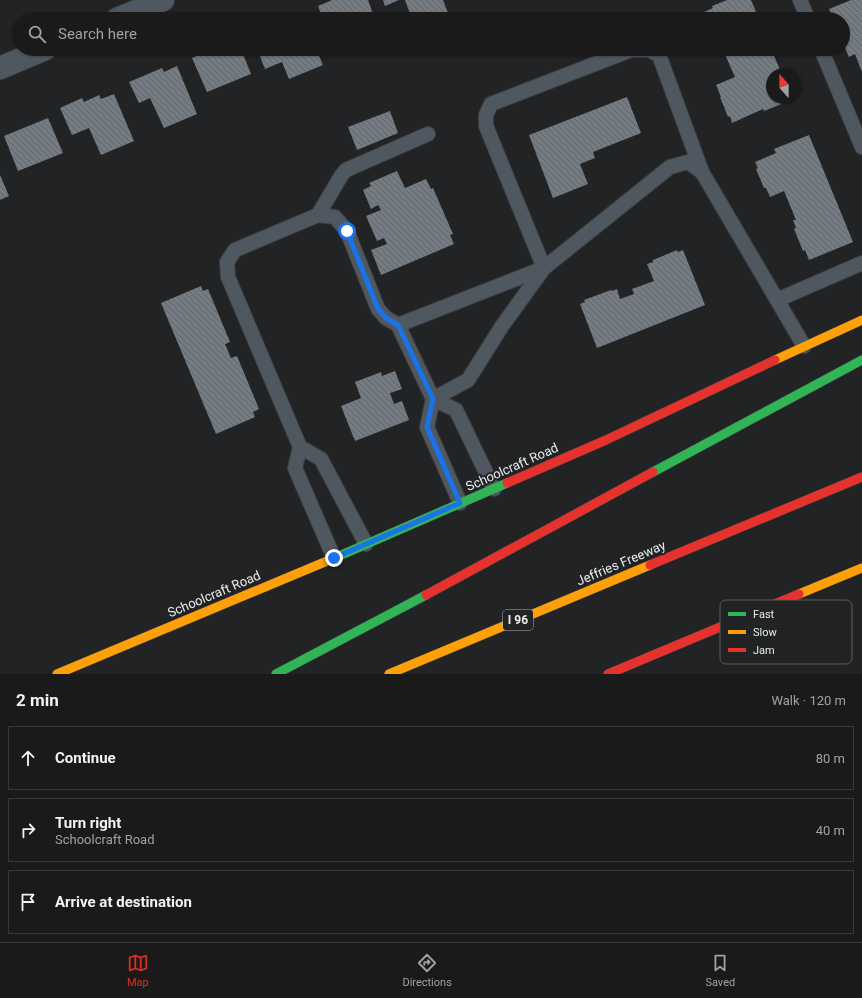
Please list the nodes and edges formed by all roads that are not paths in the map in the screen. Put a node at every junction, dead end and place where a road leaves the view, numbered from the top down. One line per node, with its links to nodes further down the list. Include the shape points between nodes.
1 (163, 0): 3 (street)
2 (800, 0): 4 (lane)
3 (134, 12)
4 (805, 12)
5 (28, 56): 9 (street)
6 (615, 56): 15 (lane, via 491,104 486,115 486,126)
7 (659, 56): 12 (lane)
8 (824, 56): 11 (lane)
9 (0, 68)
10 (428, 134): 13 (lane, via 346,170)
11 (862, 147)
12 (702, 172): 15 (lane, via 688,162 670,167); 16 (lane)
13 (318, 215): 18 (lane, via 335,217 347,231 378,309 386,318); 22 (lane, via 235,250 227,262 228,277)
14 (862, 263): 16 (lane)
15 (544, 268): 18 (lane); 21 (lane, via 502,326 468,380)
16 (777, 300): 19 (lane)
17 (862, 320): 19 (main road, Schoolcraft Road)
18 (398, 325): 21 (lane)
19 (804, 346): 24 (main road, Schoolcraft Road, via 606,440)
20 (862, 360): 32 (main road)
21 (433, 399): 24 (lane, via 456,410); 25 (lane, via 427,427)
22 (300, 447): 26 (lane, via 322,459); 27 (lane, via 295,468)
23 (862, 477): 33 (main road, Jeffries Freeway / I 96)
24 (494, 489): 25 (main road, Schoolcraft Road)
25 (460, 503): 26 (main road, Schoolcraft Road)
26 (366, 544): 27 (main road, Schoolcraft Road)
27 (334, 558): 31 (main road, Schoolcraft Road)
28 (862, 568): 29 (main road)
29 (785, 600)
30 (720, 627): 34 (main road)
31 (57, 674)
32 (276, 674)
33 (389, 674)
34 (608, 674)

